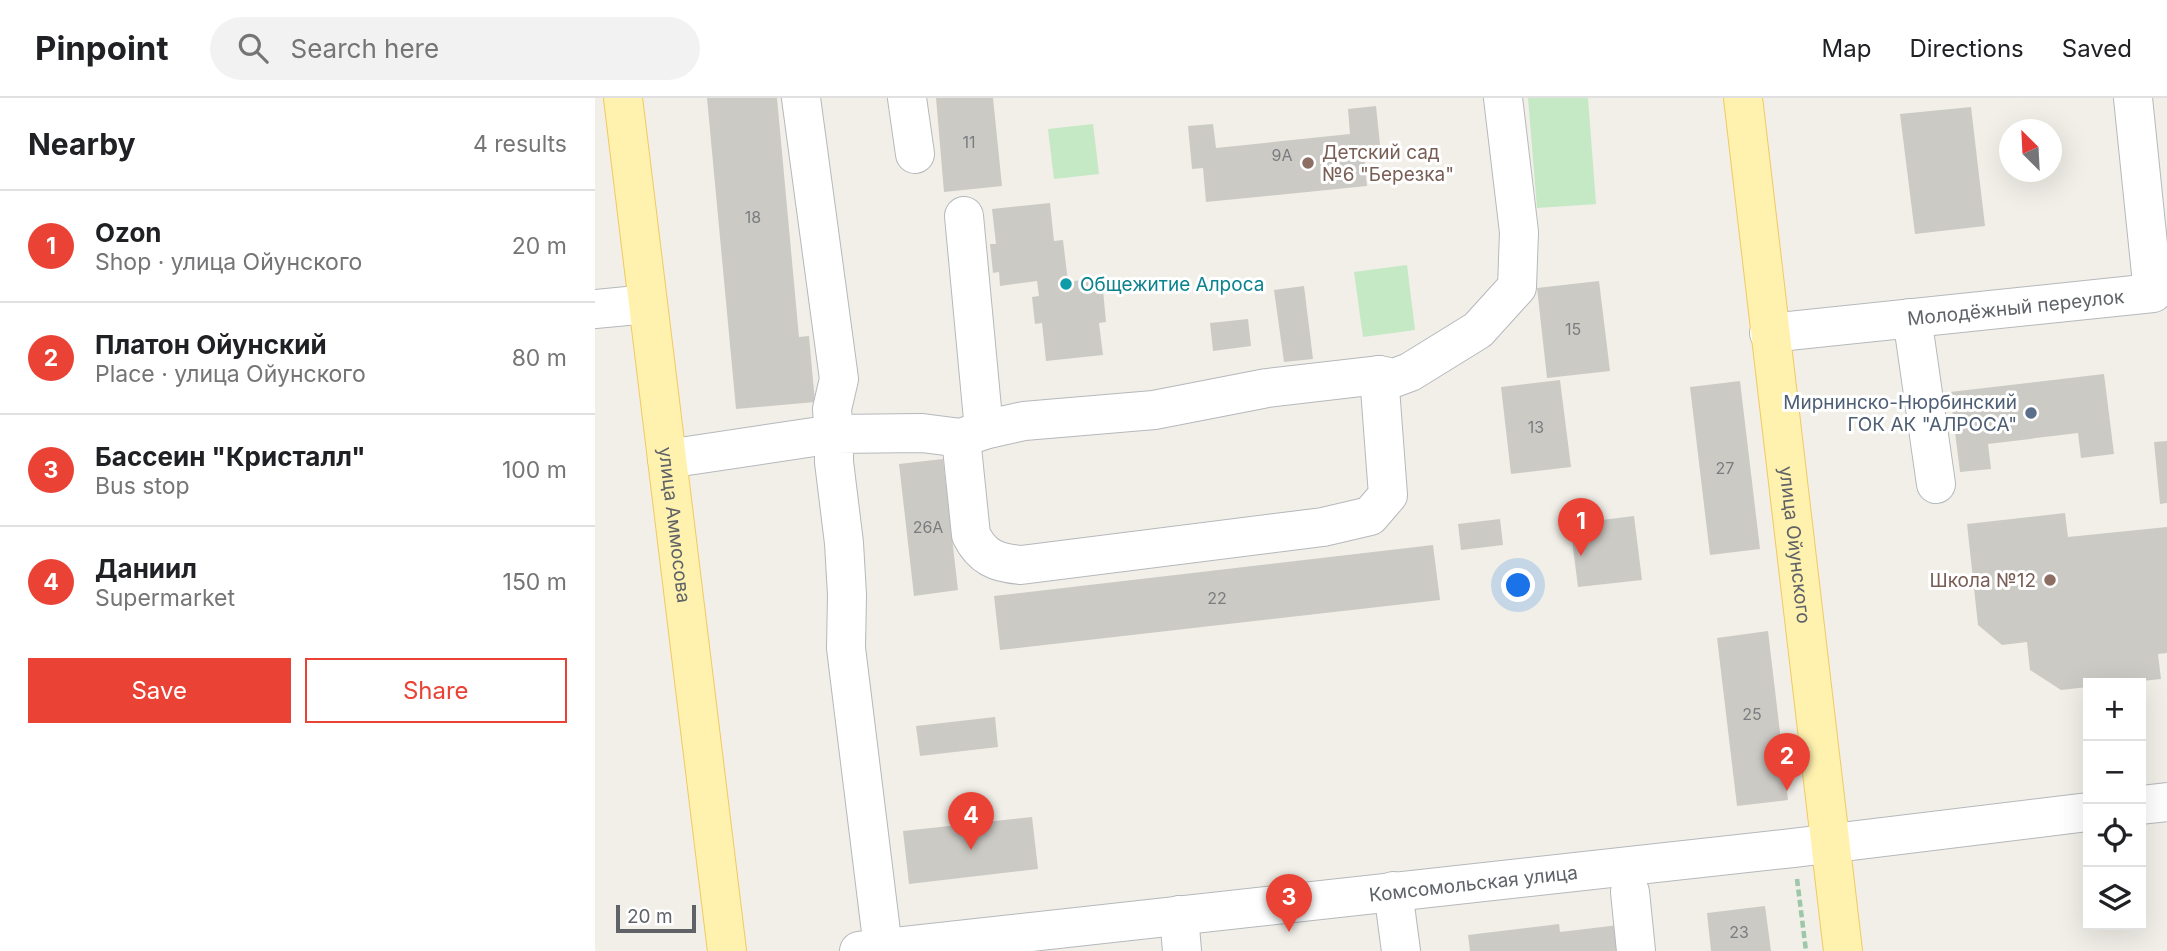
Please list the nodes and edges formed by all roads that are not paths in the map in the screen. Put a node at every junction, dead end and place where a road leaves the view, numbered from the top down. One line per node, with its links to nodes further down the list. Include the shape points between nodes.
1 (623, 98): 9 (main road, улица Аммосова)
2 (801, 98): 14 (street, via 839,379 832,409)
3 (907, 98): 7 (street)
4 (1503, 98): 13 (street, via 1519,232 1517,287 1478,330 1409,372 1394,378)
5 (1743, 98): 12 (main road, улица Ойунского)
6 (2133, 98): 11 (street, Молодёжный переулок, via 2153,293)
7 (915, 154)
8 (964, 216): 15 (street)
9 (648, 304): 10 (street); 16 (main road, улица Аммосова)
10 (595, 309)
11 (1910, 318): 12 (street, Молодёжный переулок); 17 (street)
12 (1769, 332): 21 (main road, улица Ойунского)
13 (1380, 375): 15 (street, via 1268,388 1154,410 1024,421); 15 (street, via 1388,495 1370,516 1323,527 1021,565 1002,563 978,548 971,535)
14 (834, 434): 15 (street); 16 (street); 26 (street)
15 (972, 434)
16 (667, 458): 27 (main road, улица Аммосова)
17 (1936, 484)
18 (2167, 802): 19 (street)
19 (2146, 805)
20 (2083, 813): 21 (street, Комсомольская улица)
21 (1830, 843): 22 (street, Комсомольская улица); 30 (main road, улица Ойунского)
22 (1393, 891): 24 (street, Комсомольская улица); 28 (street)
23 (1630, 892): 29 (street)
24 (1180, 933): 25 (street, Комсомольская улица)
25 (936, 946): 26 (street, Комсомольская улица)
26 (871, 949)
27 (727, 951)
28 (1401, 951)
29 (1636, 951)
30 (1843, 951)

